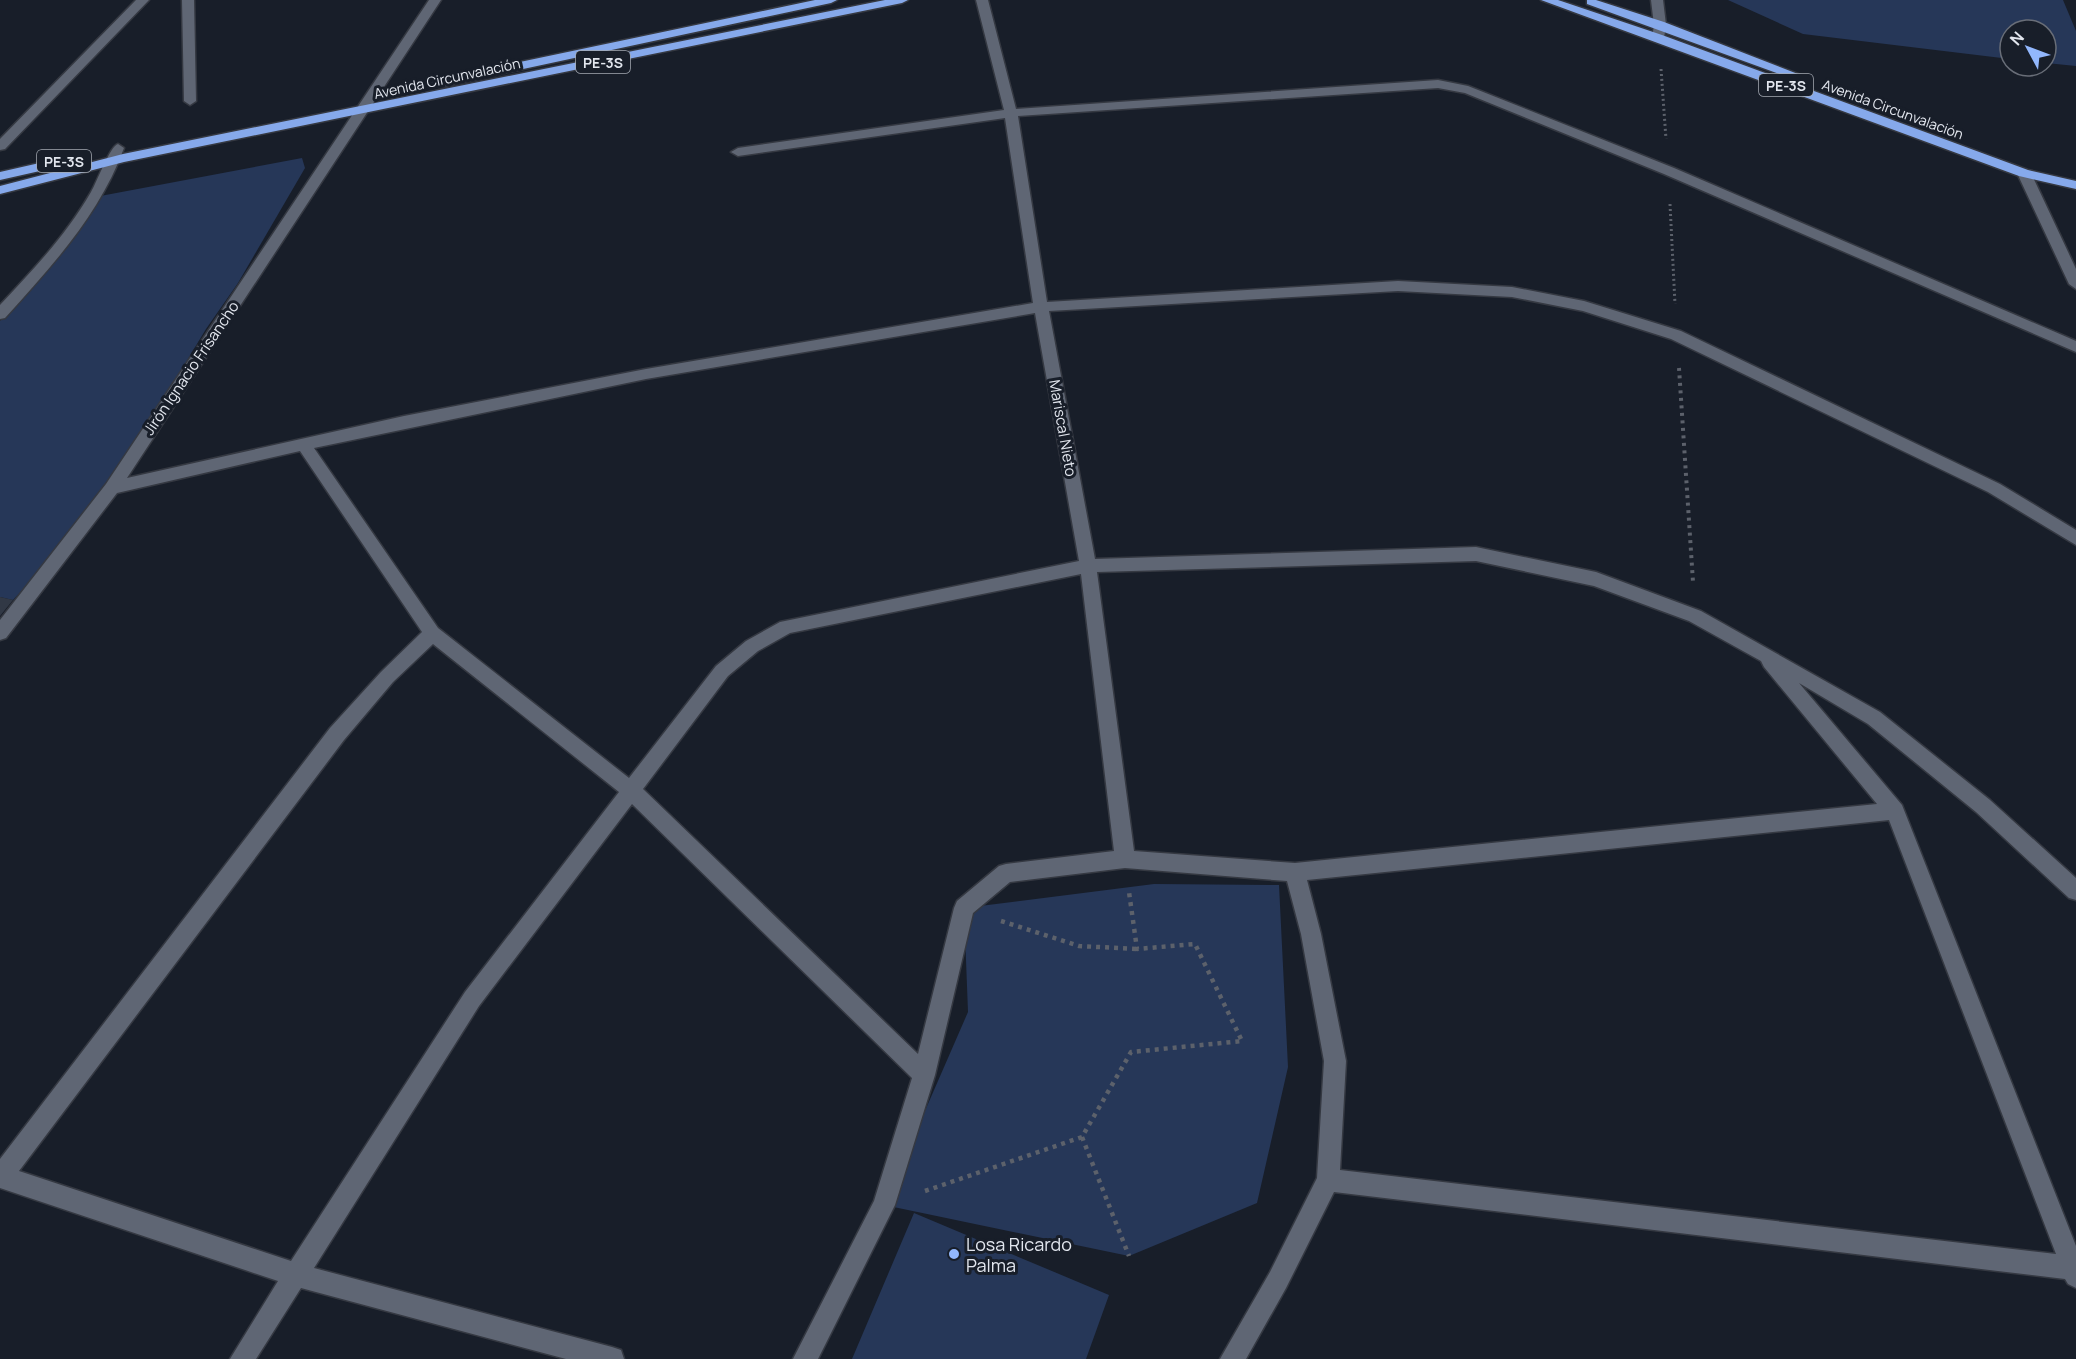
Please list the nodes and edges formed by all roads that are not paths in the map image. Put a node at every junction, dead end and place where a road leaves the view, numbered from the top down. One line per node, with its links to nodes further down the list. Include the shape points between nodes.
1 (143, 0): 17 (street)
2 (188, 0): 13 (street)
3 (435, 0): 12 (street, Jirón Ignacio Frisancho)
4 (831, 0): 12 (highway, Avenida Circunvalación / PE-3S)
5 (902, 0): 14 (highway, Avenida Circunvalación / PE-3S)
6 (982, 0): 15 (street, Mariscal Nieto)
7 (1547, 0): 11 (highway, Avenida Circunvalación / PE-3S)
8 (1584, 0): 10 (highway, Avenida Circunvalación / PE-3S)
9 (1657, 0): 10 (street)
10 (1660, 24): 11 (street); 20 (highway, Avenida Circunvalación / PE-3S, via 1906,117)
11 (1658, 38): 20 (highway, Avenida Circunvalación / PE-3S)
12 (372, 97): 14 (street, Jirón Ignacio Frisancho); 16 (highway, Avenida Circunvalación / PE-3S)
13 (190, 100)
14 (363, 111): 16 (highway, Avenida Circunvalación / PE-3S); 29 (street, Jirón Ignacio Frisancho)
15 (1011, 112): 18 (street); 25 (street, Mariscal Nieto); 27 (street, via 1438,84 1468,90 1669,171)
16 (303, 118): 19 (highway, Avenida Circunvalación / PE-3S)
17 (0, 146)
18 (738, 152)
19 (121, 153): 21 (highway, Avenida Circunvalación / PE-3S); 23 (highway, Avenida Circunvalación / PE-3S); 26 (street, via 75,225)
20 (2024, 173): 22 (highway, Avenida Circunvalación / PE-3S); 24 (street)
21 (0, 176)
22 (2076, 185)
23 (0, 190)
24 (2076, 284)
25 (1041, 307): 28 (street, via 646,374); 30 (street, via 1386,287 1512,292 1584,306 1677,335 1994,488); 31 (street, Mariscal Nieto)
26 (0, 314)
27 (2076, 347)
28 (303, 444): 29 (street); 33 (street)
29 (112, 488): 32 (street, Jirón Ignacio Frisancho)
30 (2076, 538)
31 (1088, 566): 34 (street, via 1476,554 1596,579 1695,616); 35 (street, via 786,627 752,646 722,670); 37 (street, Mariscal Nieto)
32 (0, 633)
33 (432, 633): 35 (street); 41 (street, via 337,734)
34 (1761, 652): 36 (street); 39 (street, via 1874,718 1983,806)
35 (631, 789): 40 (street); 44 (street, via 471,999)
36 (1895, 811): 38 (street); 43 (street)
37 (1125, 859): 38 (street); 40 (street, via 1006,873 964,908)
38 (1295, 872): 42 (street, via 1335,1061)
39 (2076, 891)
40 (924, 1075): 47 (street, via 884,1205)
41 (0, 1176): 44 (street)
42 (1328, 1180): 43 (street); 48 (street, via 1278,1280)
43 (2075, 1272)
44 (296, 1275): 45 (street); 46 (street)
45 (242, 1359)
46 (612, 1359)
47 (805, 1359)
48 (1232, 1359)

